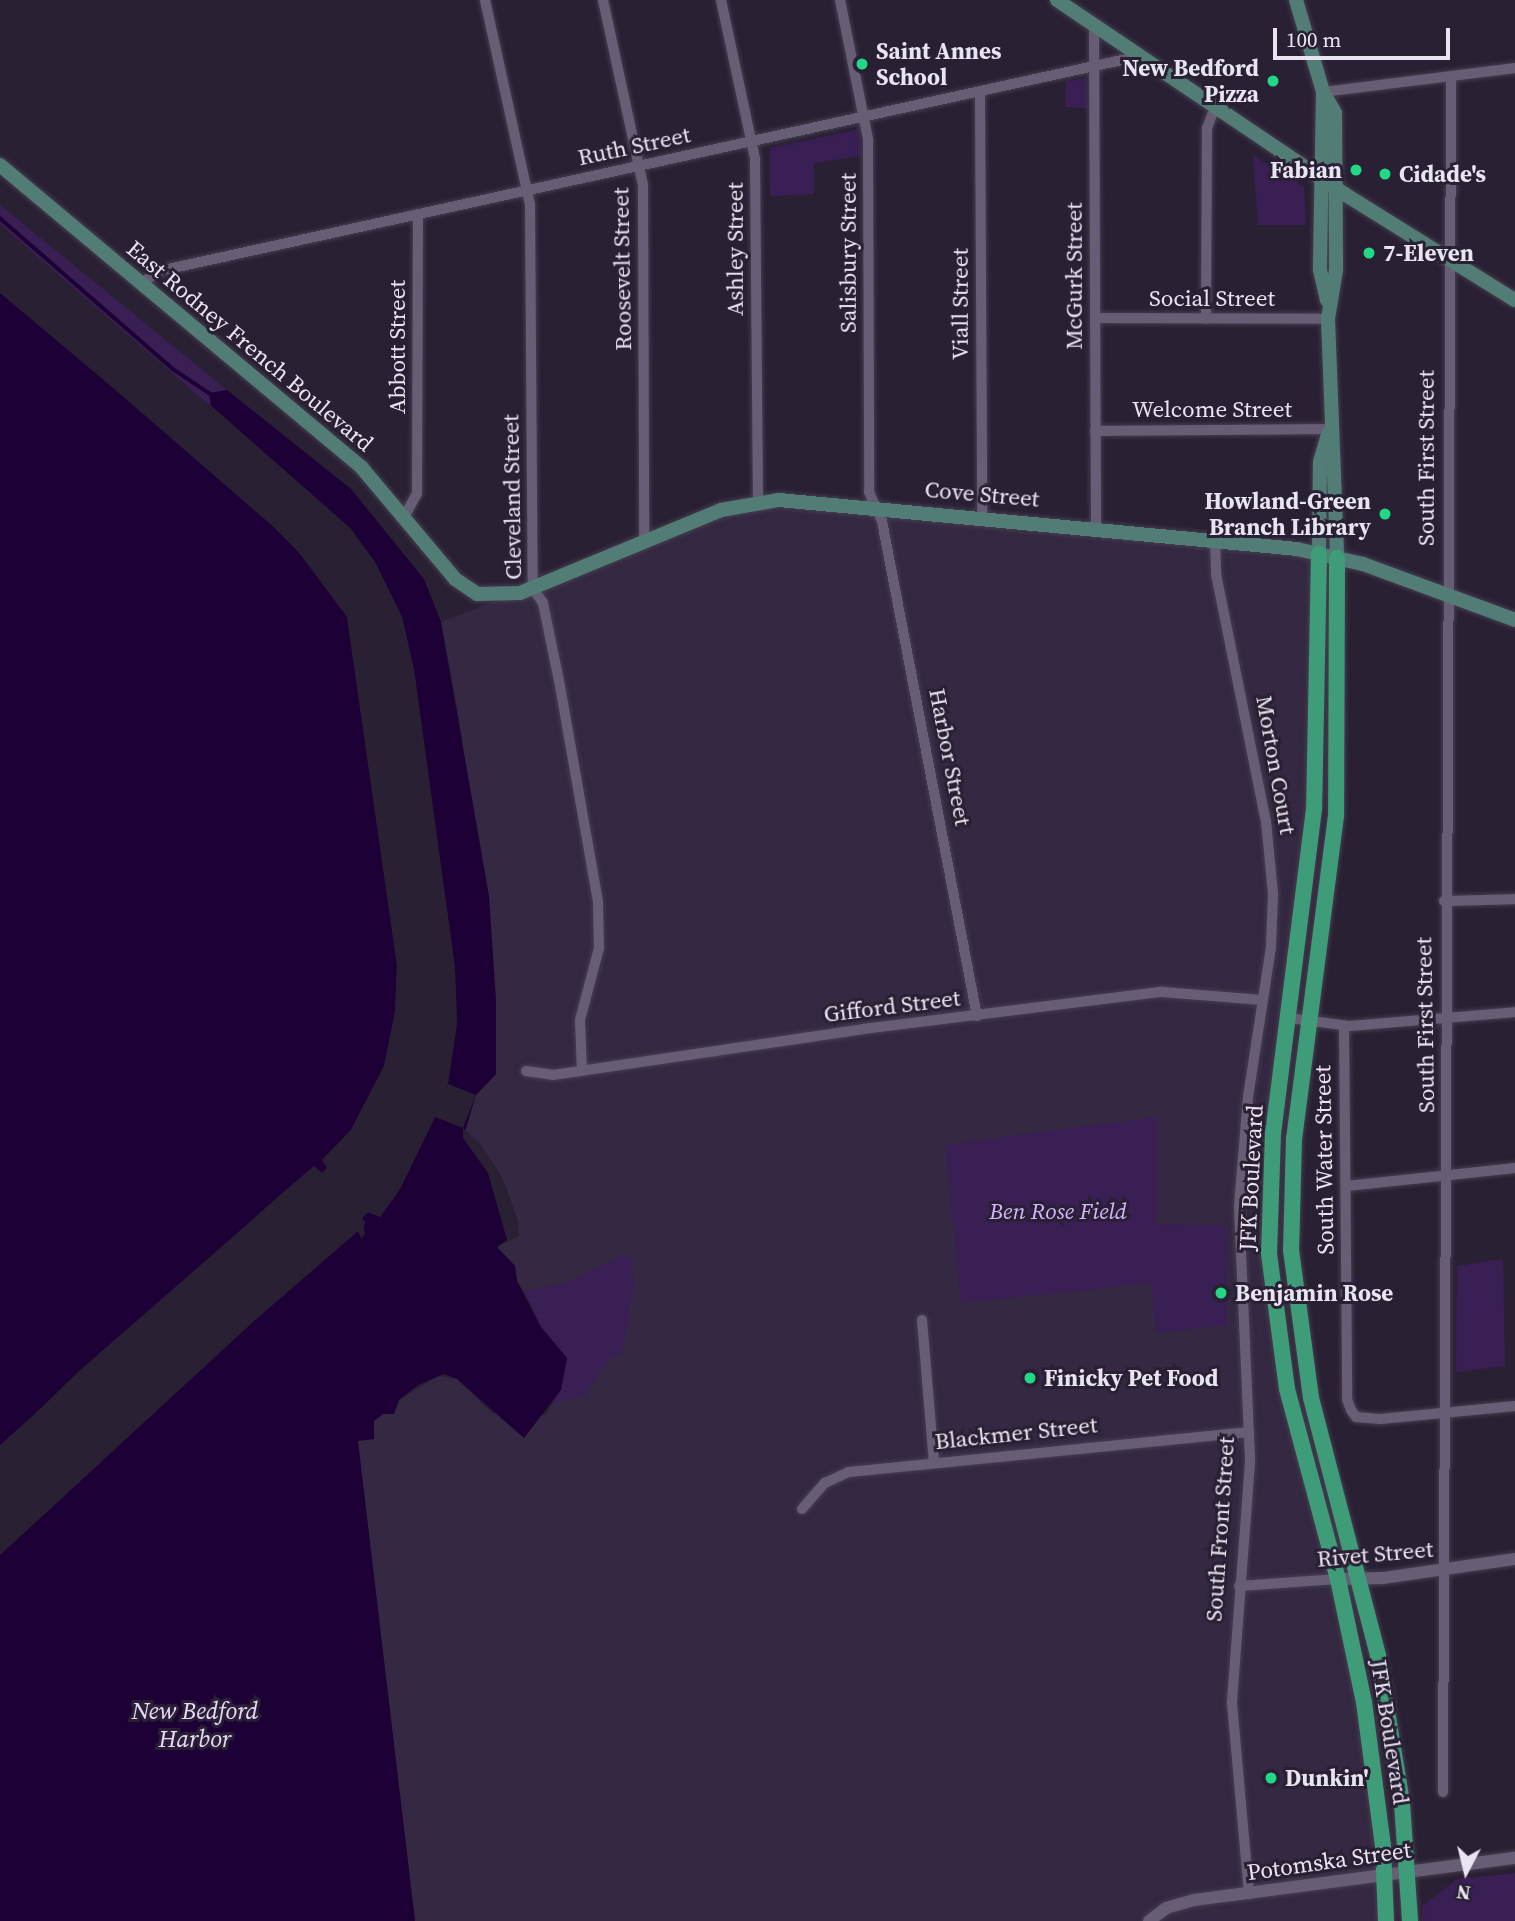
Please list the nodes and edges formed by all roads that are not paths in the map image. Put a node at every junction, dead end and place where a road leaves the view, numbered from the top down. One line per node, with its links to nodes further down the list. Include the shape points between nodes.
1 (485, 0): 21 (street, Cleveland Street)
2 (603, 0): 18 (street, Roosevelt Street)
3 (721, 0): 16 (street, Ashley Street)
4 (840, 0): 15 (street, Salisbury Street)
5 (1057, 0): 7 (main road)
6 (1296, 0): 13 (main road)
7 (1094, 25): 8 (main road); 9 (street, McGurk Street)
8 (1140, 56): 9 (street, Ruth Street); 14 (main road)
9 (1094, 66): 12 (street, Ruth Street); 27 (street, McGurk Street)
10 (1515, 68): 11 (street)
11 (1451, 76): 13 (street); 23 (street, South First Street)
12 (980, 91): 15 (street, Ruth Street); 34 (street, Viall Street)
13 (1323, 92): 19 (main road); 20 (main road, via 1335,113)
14 (1215, 107): 19 (main road); 28 (street, via 1207,128)
15 (865, 117): 16 (street, Ruth Street); 32 (street, Salisbury Street, via 869,148 869,492)
16 (752, 142): 18 (street, Ruth Street); 31 (street, Ashley Street)
17 (0, 165): 24 (main road, East Rodney French Boulevard)
18 (639, 166): 21 (street, Ruth Street); 37 (street, Roosevelt Street, via 643,192)
19 (1321, 176): 20 (main road); 26 (main road, via 1320,270)
20 (1336, 187): 23 (main road); 26 (main road, via 1336,270)
21 (528, 191): 22 (street, Ruth Street); 41 (street, Cleveland Street)
22 (418, 214): 24 (street, Ruth Street, via 159,271); 33 (street, Abbott Street, via 417,494)
23 (1448, 258): 25 (main road); 42 (street, South First Street)
24 (140, 284): 33 (main road, East Rodney French Boulevard, via 362,468)
25 (1515, 300)
26 (1328, 313): 28 (street, Social Street); 29 (main road)
27 (1095, 318): 28 (street, Social Street); 30 (street, McGurk Street)
28 (1206, 319)
29 (1330, 429): 30 (street, Welcome Street); 38 (main road, via 1320,463); 39 (main road, via 1336,463)
30 (1095, 431): 35 (street, McGurk Street)
31 (758, 501): 32 (main road, Cove Street); 37 (main road, Cove Street)
32 (875, 507): 34 (main road, Cove Street); 48 (street, Harbor Street, via 882,521)
33 (404, 517): 40 (main road, East Rodney French Boulevard)
34 (982, 517): 35 (main road, Cove Street)
35 (1096, 527): 36 (main road, Cove Street)
36 (1215, 539): 38 (main road, Cove Street); 46 (street, Morton Court, via 1216,574 1269,845 1272,921)
37 (644, 542): 41 (main road, Cove Street)
38 (1319, 554): 39 (main road, Cove Street); 49 (main road, JFK Boulevard, via 1314,809)
39 (1337, 558): 42 (main road, Cove Street); 51 (main road, JFK Boulevard, via 1338,777)
40 (456, 579): 41 (main road, Cove Street, via 472,592 492,596)
41 (533, 589): 54 (street, Cleveland Street, via 543,603 598,902 599,948 580,1020)
42 (1446, 594): 43 (main road, Cove Street); 45 (street, South First Street)
43 (1515, 620)
44 (1515, 899): 45 (street)
45 (1444, 901): 50 (street, South First Street)
46 (1263, 1000): 48 (street, Gifford Street, via 1161,992); 61 (street, South Front Street, via 1248,1097 1239,1207)
47 (1515, 1012): 50 (street)
48 (977, 1016): 54 (street, Gifford Street)
49 (1289, 1018): 51 (street); 66 (main road, JFK Boulevard, via 1269,1173 1271,1279 1291,1408)
50 (1446, 1018): 52 (street); 56 (street, South First Street)
51 (1311, 1021): 52 (street); 67 (main road, JFK Boulevard, via 1292,1161 1293,1277 1311,1398)
52 (1344, 1026): 57 (street, South Water Street)
53 (526, 1071): 54 (street, Gifford Street, via 553,1075)
54 (582, 1071)
55 (1515, 1168): 56 (street)
56 (1449, 1176): 57 (street); 60 (street, South First Street)
57 (1347, 1186): 60 (street, South Water Street, via 1347,1399 1356,1418)
58 (922, 1320): 62 (street)
59 (1515, 1406): 60 (street)
60 (1444, 1412): 65 (street, South First Street)
61 (1249, 1432): 62 (street, Blackmer Street); 68 (street, South Front Street, via 1249,1487)
62 (934, 1462): 63 (street, Blackmer Street, via 849,1472 825,1483)
63 (802, 1509)
64 (1515, 1559): 65 (street, Rivet Street)
65 (1446, 1569): 67 (street, Rivet Street); 69 (street, South First Street)
66 (1338, 1579): 67 (street, Rivet Street); 68 (street, Rivet Street); 72 (main road, JFK Boulevard, via 1372,1747)
67 (1360, 1579): 71 (main road, JFK Boulevard, via 1396,1760)
68 (1239, 1586): 73 (street, South Front Street, via 1232,1715)
69 (1443, 1792)
70 (1515, 1858): 71 (street, Potomska Street)
71 (1408, 1872): 72 (street, Potomska Street); 76 (main road, JFK Boulevard)
72 (1384, 1876): 73 (street, Potomska Street); 75 (main road, JFK Boulevard)
73 (1249, 1894): 74 (street, Potomska Street, via 1183,1902)
74 (1151, 1919)
75 (1386, 1921)
76 (1410, 1921)

